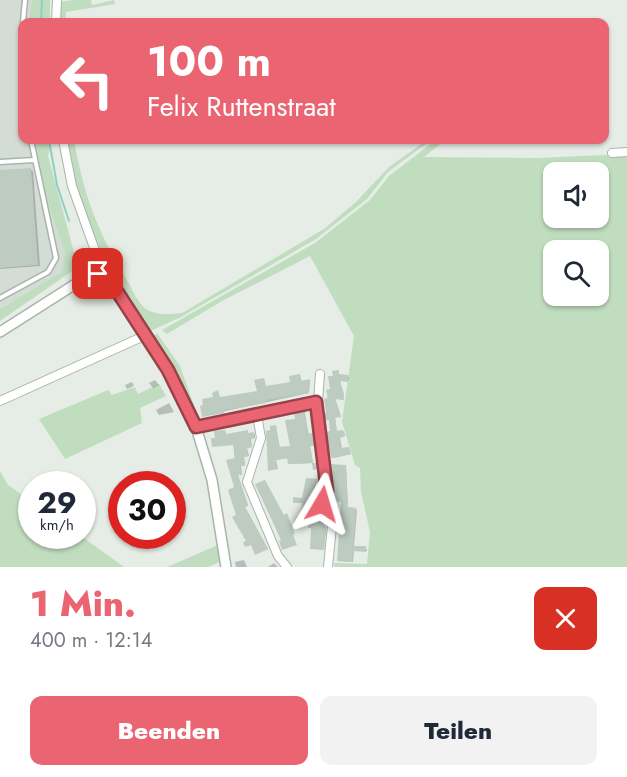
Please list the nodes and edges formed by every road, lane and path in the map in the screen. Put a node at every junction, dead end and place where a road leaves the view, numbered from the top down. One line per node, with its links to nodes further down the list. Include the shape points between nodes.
1 (25, 0): 3 (lane)
2 (57, 0): 4 (street)
3 (23, 18)
4 (56, 18)
5 (32, 144): 9 (lane)
6 (64, 144): 11 (street, via 72,186 98,260)
7 (627, 152): 8 (street)
8 (612, 153)
9 (34, 160): 10 (lane); 12 (lane, via 55,262 48,272)
10 (0, 162)
11 (98, 274): 13 (street, via 87,276); 14 (street, via 109,280)
12 (0, 298)
13 (0, 332)
14 (144, 336): 16 (street); 19 (street, via 168,370)
15 (320, 374): 17 (street)
16 (0, 401)
17 (316, 402): 18 (street); 22 (street, via 327,491 322,504 332,526)
18 (257, 415): 19 (street); 21 (street, via 261,438 246,482 278,556)
19 (196, 427): 20 (street, via 212,480)
20 (226, 567)
21 (287, 567)
22 (328, 567)

